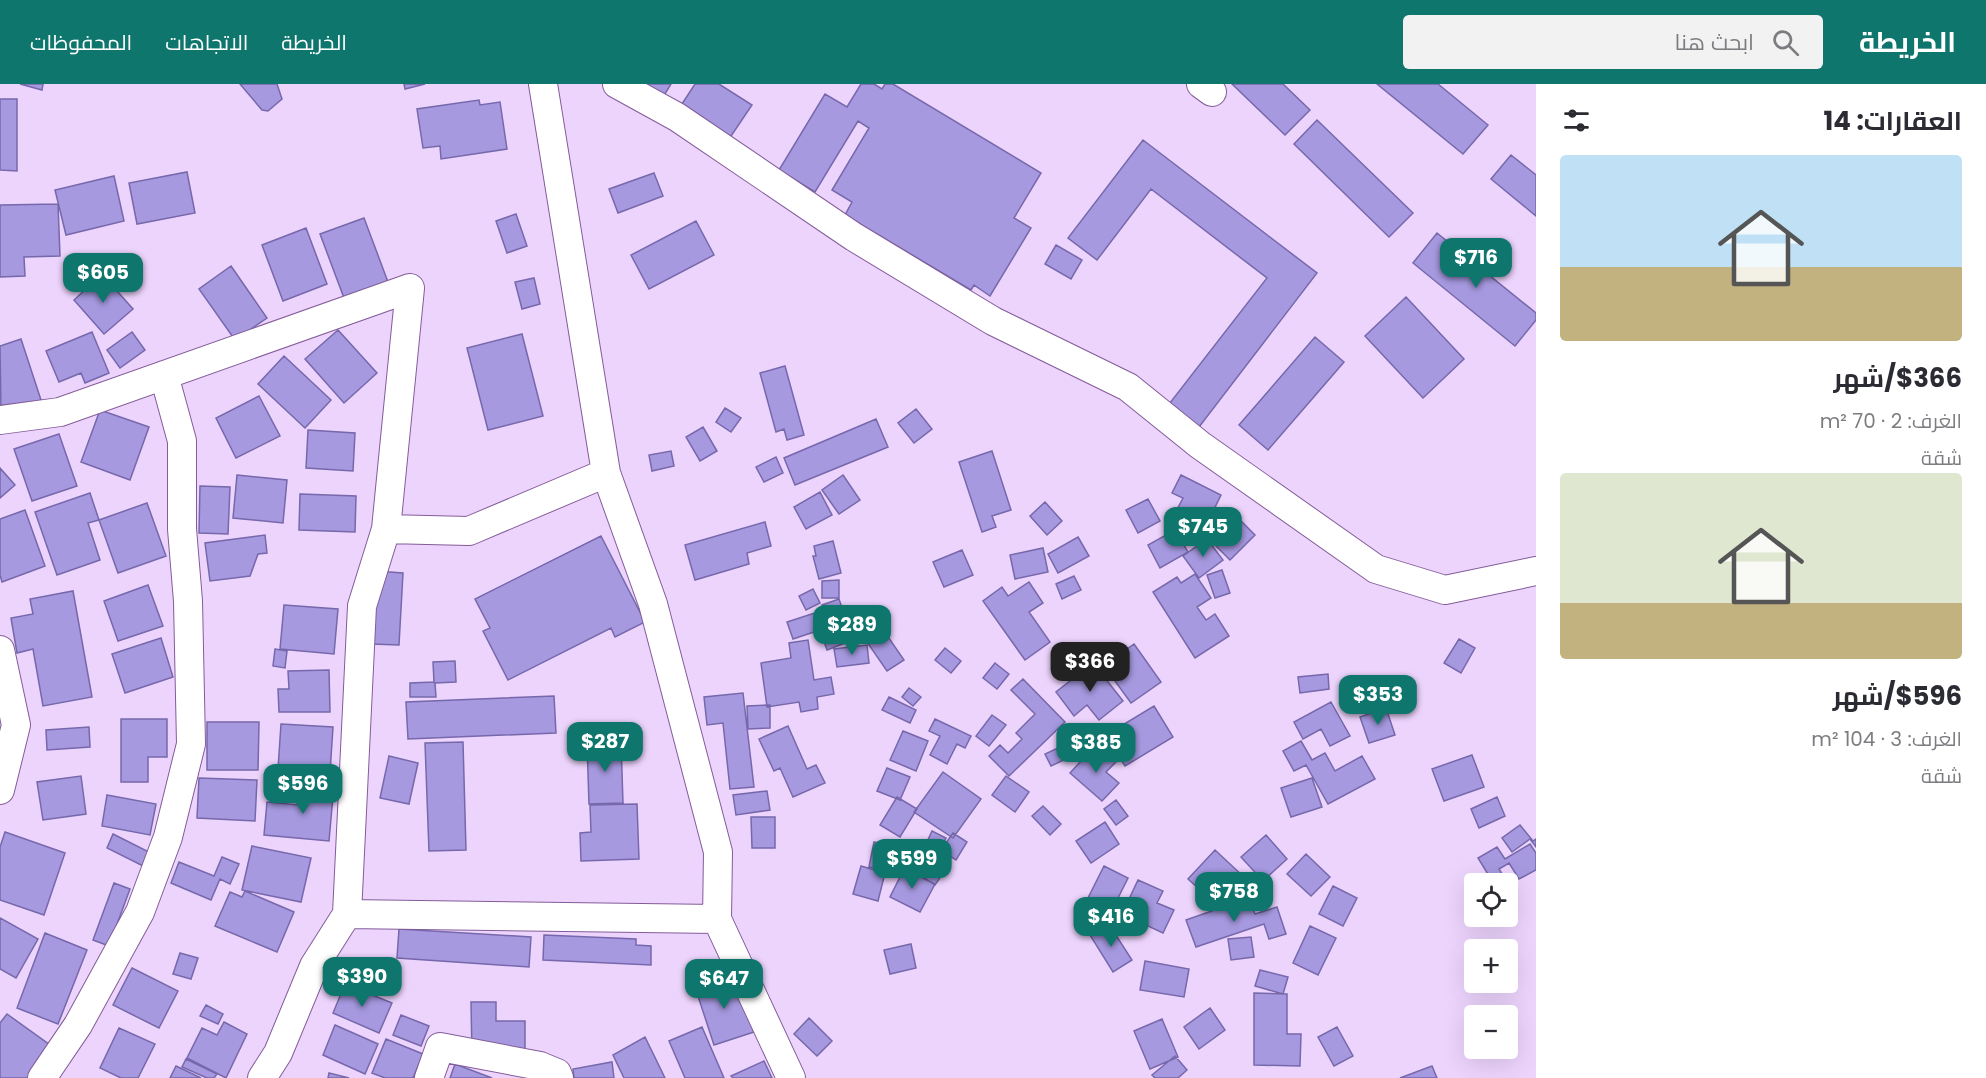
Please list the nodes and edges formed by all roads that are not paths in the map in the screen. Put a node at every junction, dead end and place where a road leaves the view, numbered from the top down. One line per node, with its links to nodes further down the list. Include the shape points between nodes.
1 (543, 84): 5 (street)
2 (617, 84): 7 (street, via 677,117 854,237 993,321 1128,387 1200,445 1376,569 1445,590)
3 (164, 375): 4 (street, via 60,412); 6 (street, via 410,288); 12 (street, via 182,441 191,744 168,837 140,912 78,1025)
4 (0, 420)
5 (606, 473): 6 (street, via 469,531); 11 (street, via 653,604 718,852)
6 (386, 529): 10 (street, via 362,606)
7 (1536, 571)
8 (0, 650): 9 (street, via 16,725)
9 (0, 790)
10 (347, 914): 11 (street); 13 (street, via 314,966 278,1053)
11 (717, 919): 16 (street)
12 (42, 1078)
13 (262, 1078)
14 (429, 1078): 15 (street, via 440,1047 540,1066 557,1073)
15 (559, 1078)
16 (791, 1078)

